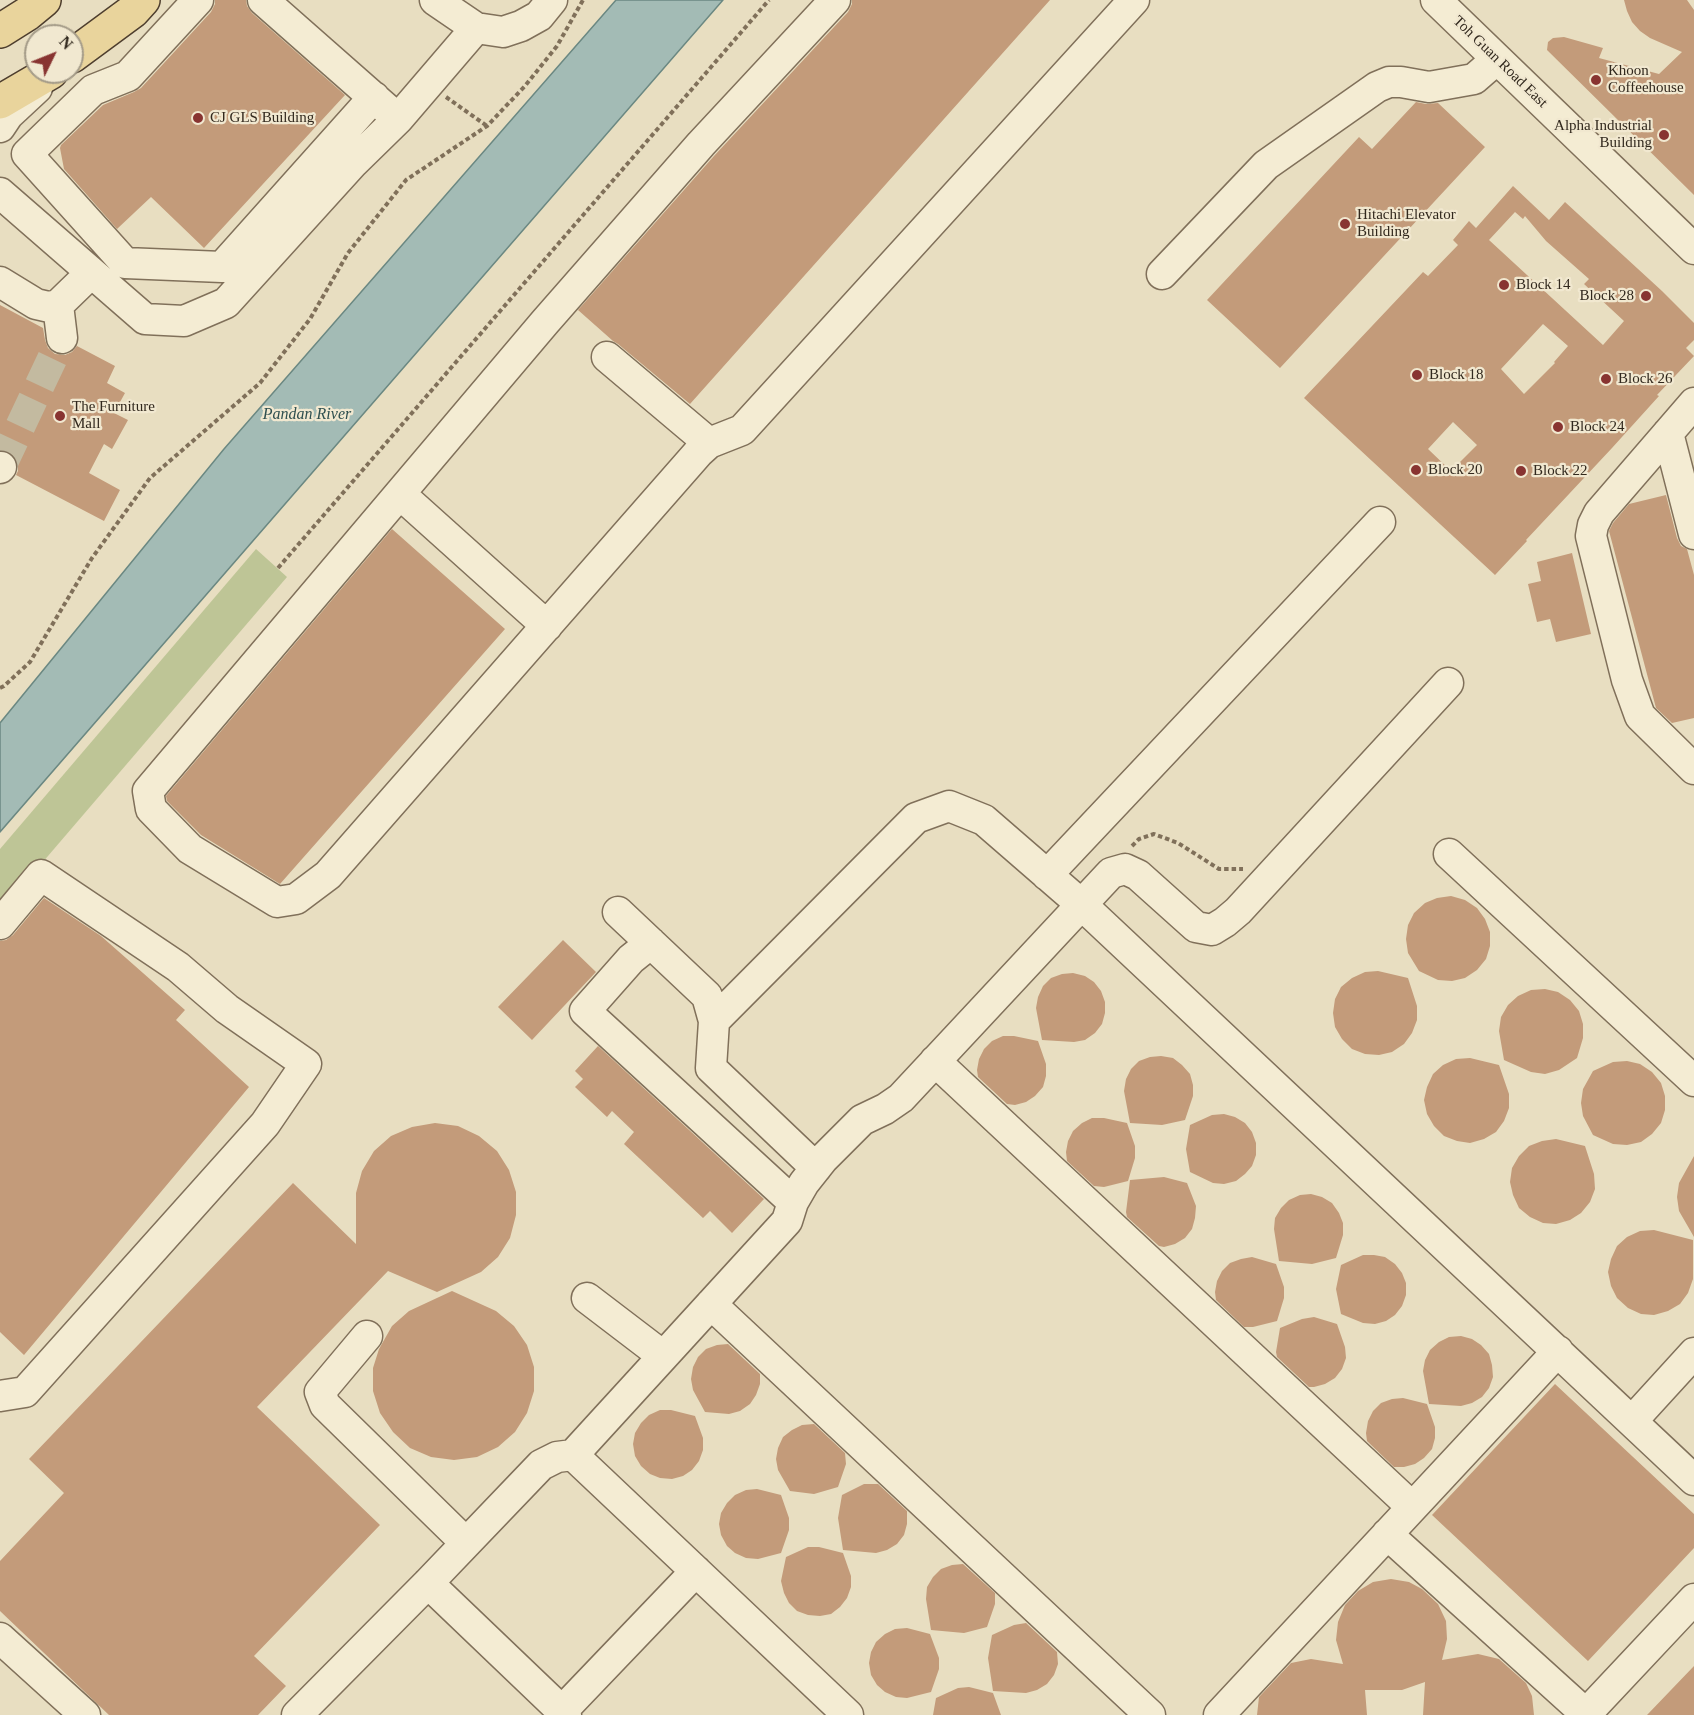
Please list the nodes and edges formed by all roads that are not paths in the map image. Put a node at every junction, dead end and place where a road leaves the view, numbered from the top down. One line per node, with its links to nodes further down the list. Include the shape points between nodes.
1 (44, 0): 11 (main road)
2 (143, 0): 12 (main road)
3 (198, 0): 16 (street, via 128,76 93,90 27,154 125,263 222,267)
4 (263, 0): 16 (street)
5 (435, 0): 10 (street)
6 (552, 0): 10 (street, via 539,16 521,26 503,32)
7 (835, 0): 31 (street, via 545,322)
8 (1134, 0): 30 (street, via 742,430)
9 (1436, 0): 13 (street, Toh Guan Road East)
10 (476, 28): 18 (street)
11 (0, 31)
12 (84, 47)
13 (1497, 59): 21 (street, Toh Guan Road East); 23 (street, via 1474,79 1429,87 1401,82 1377,87 1266,165)
14 (31, 84): 17 (main road)
15 (41, 84): 19 (street)
16 (374, 97): 18 (street)
17 (0, 102)
18 (398, 119): 22 (street, via 226,303 184,321 145,319)
19 (0, 127)
20 (0, 193): 22 (street)
21 (1694, 249)
22 (91, 273): 25 (street)
23 (1162, 274)
24 (0, 282): 25 (street, via 36,304)
25 (58, 305): 26 (street)
26 (62, 338)
27 (607, 357): 30 (street)
28 (1694, 403): 29 (street)
29 (1668, 433): 33 (street); 36 (street, via 1599,513 1591,536 1627,680 1640,716)
30 (709, 444): 34 (street)
31 (400, 494): 34 (street); 34 (street, via 148,791 151,809 190,849 277,902 296,899 328,875)
32 (1380, 522): 38 (street)
33 (1694, 534)
34 (547, 626)
35 (1448, 683): 39 (street, via 1238,911 1212,930 1196,927 1138,875 1125,869 1111,873)
36 (1694, 769)
37 (1449, 854): 45 (street)
38 (1047, 875): 39 (street); 43 (street, via 984,820 949,806 916,818)
39 (1082, 905): 44 (street); 51 (street)
40 (618, 912): 42 (street)
41 (0, 924): 54 (street, via 41,875 178,967 227,1009 306,1064 265,1124 25,1392)
42 (651, 943): 43 (street, via 707,996); 47 (street, via 631,959 585,1011)
43 (714, 1021): 46 (street, via 711,1068)
44 (935, 1061): 46 (street, via 901,1098 862,1120); 58 (street)
45 (1694, 1082)
46 (816, 1168): 47 (street)
47 (793, 1202): 49 (street, via 787,1221)
48 (587, 1298): 53 (street)
49 (711, 1304): 53 (street); 70 (street)
50 (367, 1336): 60 (street, via 320,1392 325,1405)
51 (1558, 1351): 55 (street); 58 (street)
52 (1694, 1353): 55 (street)
53 (663, 1356): 56 (street)
54 (0, 1396)
55 (1632, 1421): 57 (street)
56 (573, 1455): 60 (street, via 541,1465); 61 (street)
57 (1694, 1480)
58 (1412, 1507): 59 (street)
59 (1387, 1534): 67 (street); 71 (street)
60 (466, 1544): 62 (street)
61 (696, 1571): 65 (street); 66 (street)
62 (428, 1583): 66 (street); 69 (street)
63 (1694, 1599): 67 (street)
64 (0, 1638): 68 (street)
65 (836, 1711)
66 (564, 1713)
67 (1586, 1714)
68 (85, 1715)
69 (297, 1715)
70 (1150, 1715)
71 (1219, 1715)

